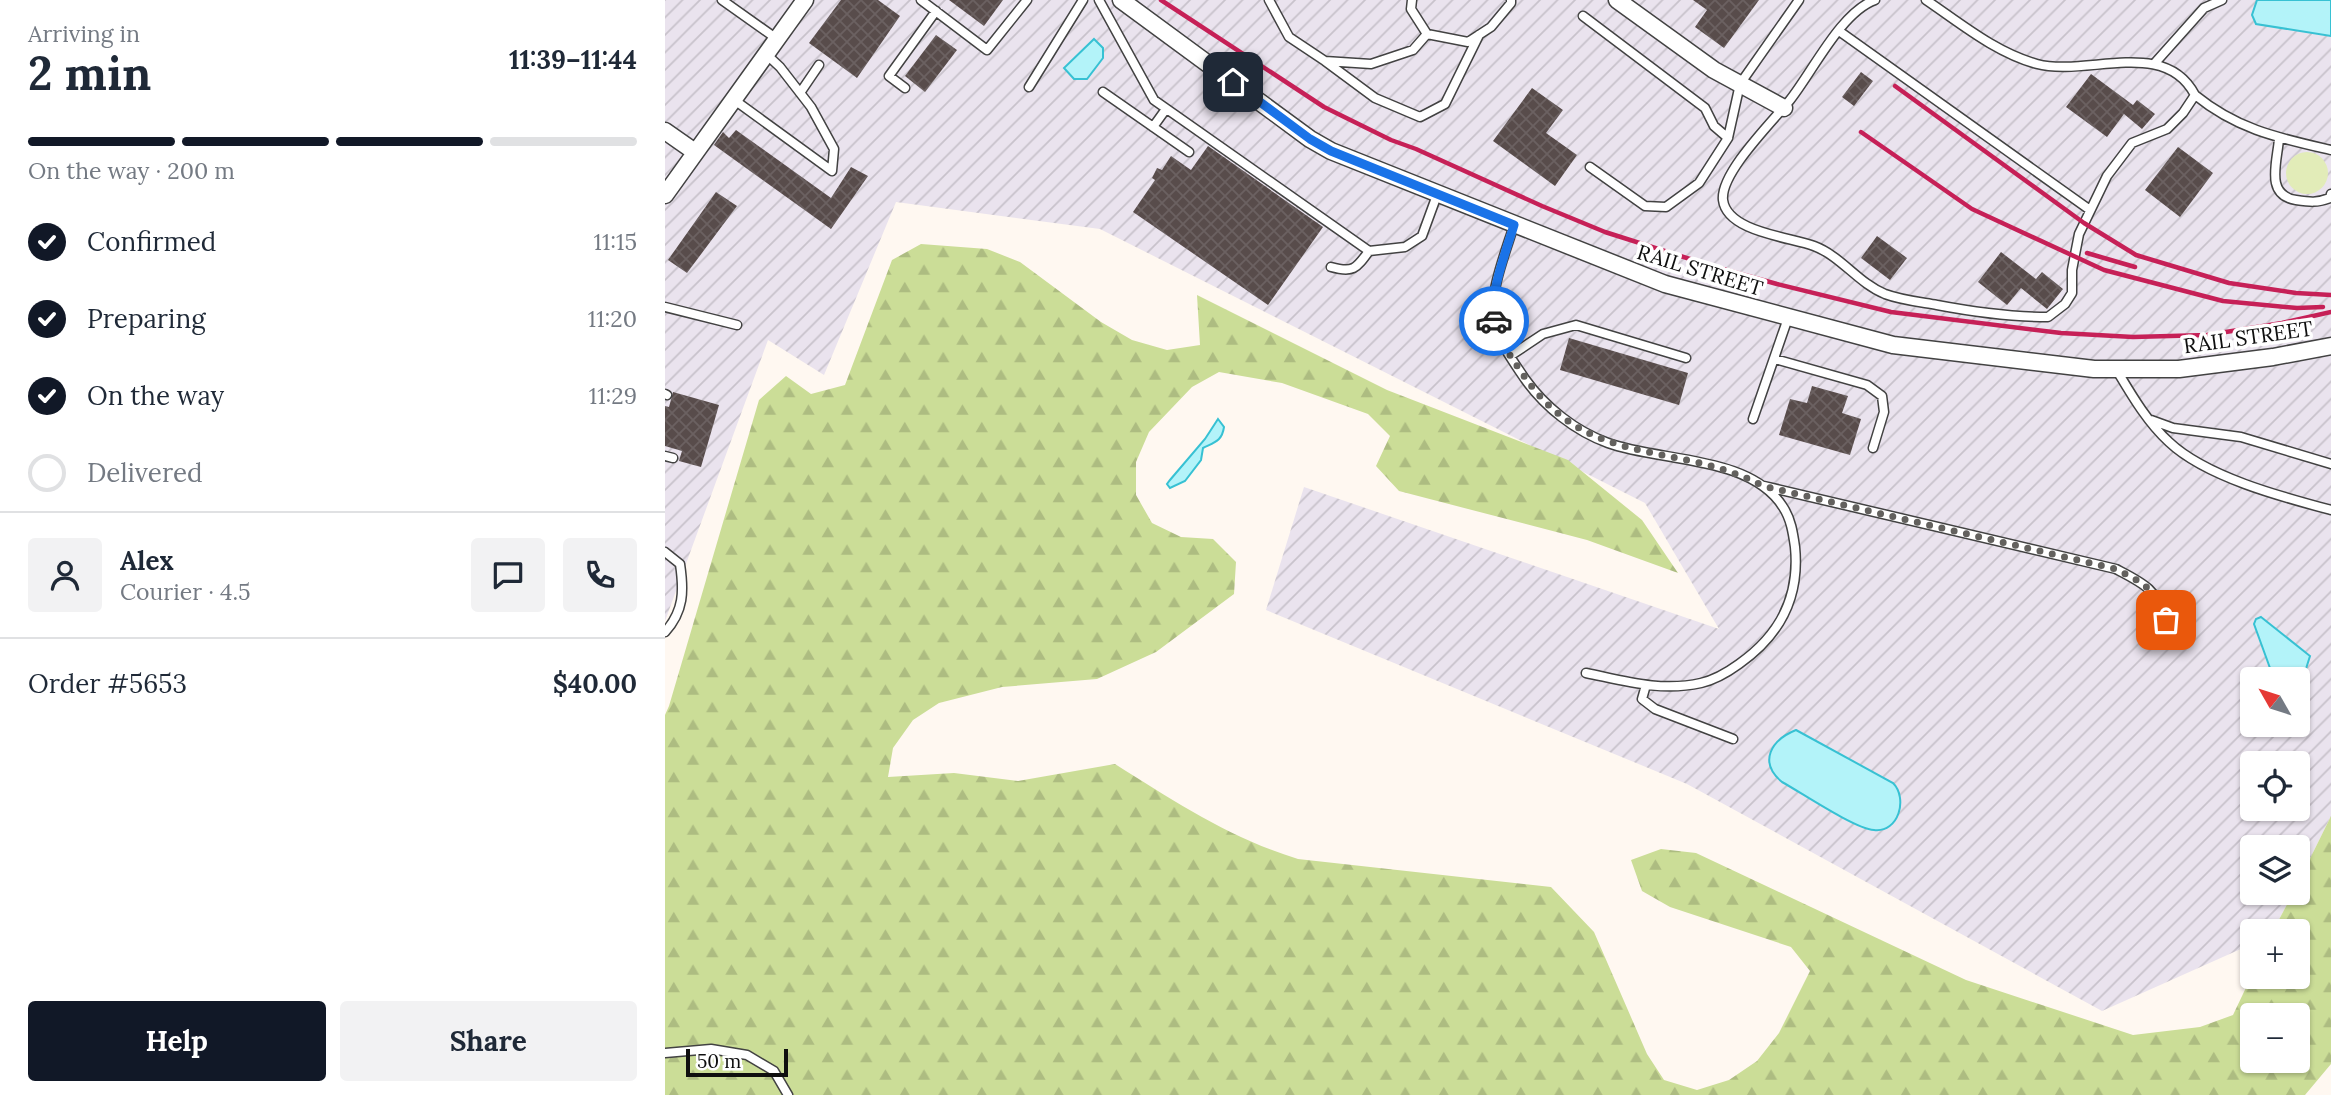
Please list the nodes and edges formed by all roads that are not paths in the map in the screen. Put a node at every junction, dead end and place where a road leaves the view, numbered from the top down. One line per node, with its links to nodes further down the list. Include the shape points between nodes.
1 (722, 0): 21 (lane)
2 (805, 0): 21 (street)
3 (921, 0): 16 (lane)
4 (1027, 0): 16 (lane, via 988,50)
5 (1083, 0): 27 (lane)
6 (1099, 0): 34 (lane, via 1154,100)
7 (1121, 0): 45 (street, RAIL STREET, via 1310,139)
8 (1269, 0): 23 (lane, via 1289,37)
9 (1412, 0): 19 (lane, via 1411,9)
10 (1511, 0): 20 (lane)
11 (1617, 0): 26 (street)
12 (1799, 0): 26 (lane)
13 (1875, 0): 18 (lane, via 1848,18)
14 (1926, 0): 24 (lane, via 2012,55 2039,64)
15 (2222, 0): 24 (lane, via 2204,8)
16 (936, 11): 28 (lane, via 889,76)
17 (1583, 16): 37 (lane, via 1705,108)
18 (1839, 31): 33 (lane); 46 (lane)
19 (1427, 34): 20 (lane, via 1468,42); 23 (lane, via 1413,50 1371,64)
20 (1479, 35): 23 (lane, via 1445,104 1420,117 1375,98)
21 (776, 39): 22 (street)
22 (766, 54): 30 (lane); 32 (street)
23 (1325, 61)
24 (2154, 64): 31 (lane, via 2175,71)
25 (819, 65): 30 (lane)
26 (1740, 84): 33 (street); 37 (lane)
27 (1029, 87)
28 (905, 88)
29 (1103, 92): 35 (lane)
30 (800, 93): 32 (lane, via 834,149 832,171)
31 (2195, 95): 38 (lane, via 2237,122); 46 (lane, via 2167,129 2132,143 2107,176)
32 (733, 99): 40 (street)
33 (1784, 108): 46 (lane, via 1731,173 1723,201 1728,211 1752,229 1817,247 1883,293 1979,313 2048,317 2071,293 2079,234)
34 (1166, 109): 35 (lane); 48 (lane)
35 (1153, 127): 41 (lane)
36 (665, 131): 40 (street)
37 (1728, 138): 42 (lane, via 1699,183 1666,207 1645,206)
38 (2279, 139): 39 (lane); 43 (lane, via 2275,183 2279,192 2285,198 2316,203)
39 (2331, 150)
40 (695, 152): 44 (street)
41 (1189, 152)
42 (1590, 167)
43 (2331, 194)
44 (665, 195)
45 (1437, 195): 47 (street, RAIL STREET); 48 (lane, via 1422,236 1405,247)
46 (2090, 210)
47 (1514, 225): 51 (street, RAIL STREET, via 1665,284); 54 (lane, via 1493,316)
48 (1370, 251): 49 (lane, via 1353,269)
49 (1331, 267)
50 (665, 307): 52 (lane)
51 (1788, 317): 56 (lane); 57 (street, RAIL STREET, via 1893,345)
52 (737, 325)
53 (2331, 346): 57 (street, RAIL STREET, via 2179,369)
54 (1510, 356): 55 (lane, via 1543,334 1576,325); 62 (lane, via 1550,408 1577,428 1639,452 1717,467)
55 (1686, 358)
56 (1775, 359): 59 (lane); 60 (lane, via 1867,385 1881,396 1884,412)
57 (2116, 369): 58 (lane)
58 (2149, 418): 61 (lane, via 2173,428 2241,437); 63 (lane, via 2169,442 2198,463)
59 (1753, 419)
60 (1873, 448)
61 (2331, 464)
62 (1763, 486): 65 (lane, via 2116,569 2145,585 2161,602); 68 (lane, via 1783,506 1793,528 1795,579 1783,618 1755,653 1722,674 1671,688)
63 (2331, 510)
64 (665, 552): 66 (lane, via 680,564 684,592)
65 (2166, 620)
66 (665, 632)
67 (1586, 673): 68 (lane)
68 (1646, 685): 69 (lane, via 1642,699 1646,704)
69 (1733, 739)
70 (665, 1054): 71 (lane, via 711,1049 747,1055 774,1071)
71 (788, 1095)

